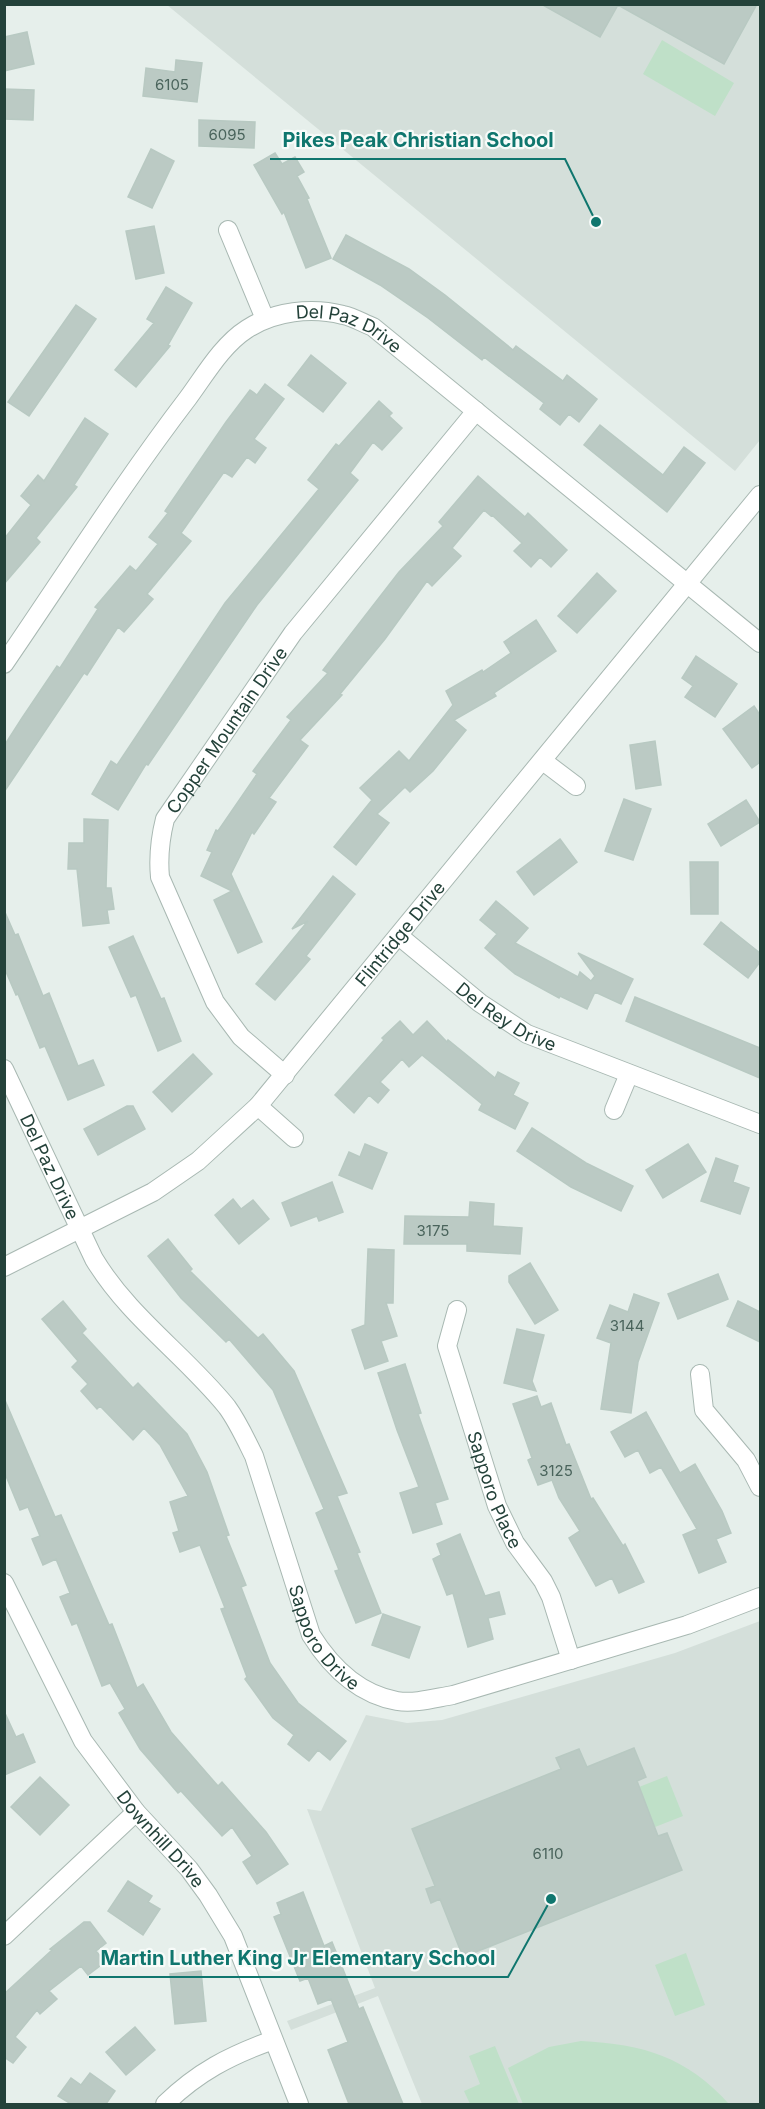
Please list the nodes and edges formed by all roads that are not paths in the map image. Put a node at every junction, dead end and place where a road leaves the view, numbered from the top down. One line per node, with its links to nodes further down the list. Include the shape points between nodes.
1 (228, 230): 2 (street)
2 (265, 319): 3 (street, Del Paz Drive, via 319,311 345,315 373,327); 7 (street, Del Paz Drive, via 231,341 167,425)
3 (476, 411): 5 (street, Del Paz Drive); 13 (street, Copper Mountain Drive, via 293,633 165,819 158,857 160,877 215,1002 241,1037)
4 (760, 495): 5 (street, Flintridge Drive)
5 (688, 584): 6 (street, Del Paz Drive); 8 (street, Flintridge Drive)
6 (760, 643)
7 (4, 664)
8 (543, 761): 9 (street); 10 (street, Flintridge Drive)
9 (576, 786)
10 (399, 936): 12 (street, Del Rey Drive, via 480,1003 527,1034); 13 (street, Flintridge Drive)
11 (4, 1070): 18 (street, Del Paz Drive)
12 (629, 1074): 15 (street); 16 (street, Del Rey Drive)
13 (285, 1075): 14 (street, Flintridge Drive)
14 (258, 1106): 17 (street); 18 (street, Flintridge Drive, via 175,1179)
15 (614, 1110)
16 (760, 1124)
17 (294, 1138)
18 (81, 1230): 19 (street, Flintridge Drive); 25 (street, Sapporo Drive, via 94,1259 119,1296 210,1387 242,1431 254,1456 311,1635 338,1671 378,1695 398,1701 424,1701)
19 (4, 1267)
20 (457, 1310): 25 (street, Sapporo Place, via 447,1346 497,1506 515,1543 551,1597)
21 (700, 1374): 22 (street, via 704,1410 746,1460)
22 (760, 1487)
23 (4, 1583): 26 (street, Downhill Drive, via 83,1741)
24 (760, 1597): 25 (street, Sapporo Drive, via 687,1625)
25 (571, 1660)
26 (136, 1812): 27 (street); 28 (street, Downhill Drive, via 189,1869 223,1918)
27 (4, 1936)
28 (273, 2040): 29 (street, via 224,2060 182,2087); 30 (street, Downhill Drive)
29 (165, 2104)
30 (298, 2104)

